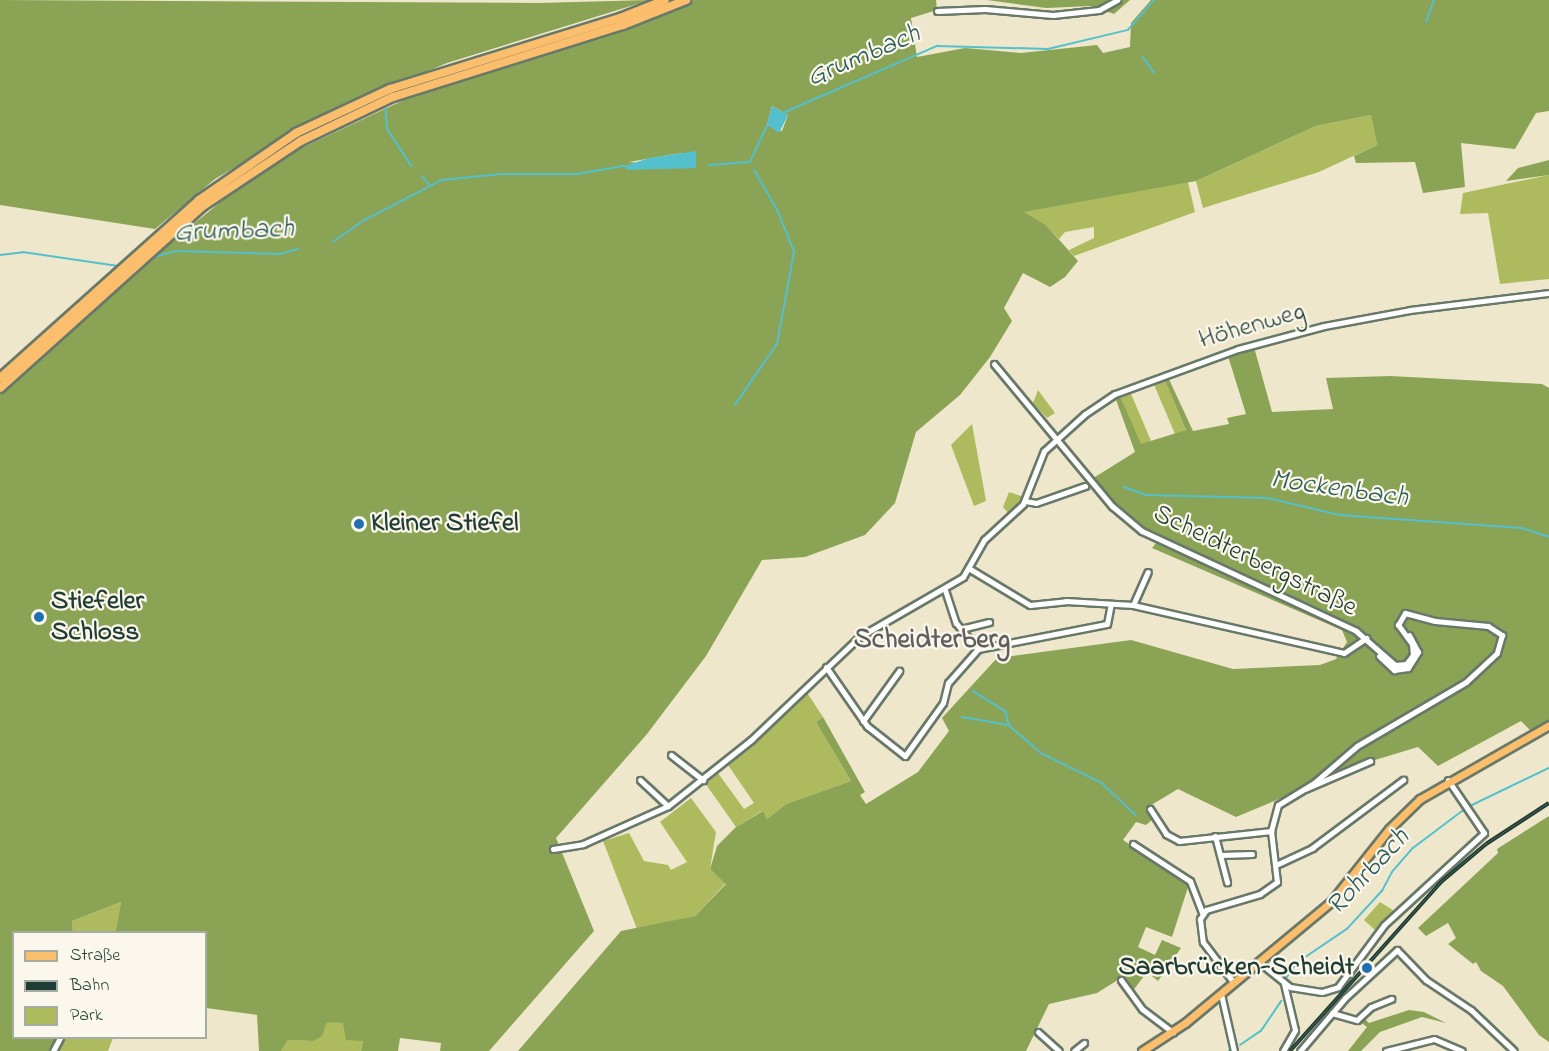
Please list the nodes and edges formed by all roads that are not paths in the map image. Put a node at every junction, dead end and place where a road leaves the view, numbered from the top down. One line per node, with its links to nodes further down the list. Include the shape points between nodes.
1 (665, 0): 5 (highway, via 620,18 390,89 296,133)
2 (686, 0): 5 (highway, via 623,25 393,97 301,141)
3 (1117, 0): 4 (street, via 1099,10 1063,15 985,9)
4 (937, 11)
5 (222, 187): 7 (highway)
6 (1549, 293): 11 (street, Höhenweg, via 1410,310 1261,342 1123,390 1085,414)
7 (75, 316): 9 (highway); 10 (highway)
8 (994, 364): 11 (street, Scheidterbergstraße)
9 (0, 378)
10 (0, 388)
11 (1060, 439): 13 (street, Höhenweg, via 1038,459); 21 (street, Scheidterbergstraße, via 1112,506 1142,531)
12 (1085, 486): 13 (street, via 1036,502)
13 (1025, 501): 14 (street, Höhenweg, via 984,540)
14 (970, 569): 16 (street, Höhenweg); 17 (street, via 1030,605 1066,601)
15 (1148, 572): 18 (street)
16 (945, 590): 20 (street); 23 (street, Höhenweg, via 888,618)
17 (1111, 604): 18 (street); 22 (street, via 1107,624)
18 (1133, 605): 21 (street, via 1338,653 1348,652)
19 (989, 622): 20 (street)
20 (961, 629): 22 (street)
21 (1366, 638): 33 (street, Scheidterbergstraße, via 1392,664 1402,665 1411,658 1413,648 1398,625 1401,615 1412,613 1435,621 1494,628 1503,639 1497,653 1466,682 1357,746 1314,783)
22 (978, 650): 25 (street, via 948,683 944,703 905,756)
23 (826, 666): 25 (street); 30 (street, Höhenweg, via 751,740)
24 (899, 671): 25 (street)
25 (863, 721)
26 (1549, 724): 32 (main road)
27 (671, 755): 30 (street)
28 (1370, 761): 33 (street, Scheidterbergstraße, via 1313,788)
29 (640, 780): 34 (street)
30 (703, 780): 34 (street, Höhenweg)
31 (1403, 780): 42 (street, via 1312,848)
32 (1448, 780): 45 (main road, via 1408,808 1338,895); 48 (street, via 1484,833 1384,925 1338,987 1325,992)
33 (1300, 789): 36 (street, Scheidterbergstraße, via 1278,804)
34 (668, 806): 39 (street, Höhenweg, via 583,844)
35 (1150, 808): 37 (street, via 1164,831 1175,840)
36 (1271, 831): 37 (street); 42 (street, Scheidterbergstraße)
37 (1215, 836): 41 (street)
38 (1133, 844): 44 (street, via 1190,881)
39 (553, 849)
40 (1252, 854): 41 (street)
41 (1221, 855): 43 (street)
42 (1278, 864): 44 (street, via 1277,882 1267,891)
43 (1227, 882)
44 (1202, 913): 47 (street, via 1199,928 1203,942)
45 (1259, 962): 47 (main road); 48 (street)
46 (1121, 980): 53 (street, via 1142,1009)
47 (1234, 983): 49 (main road)
48 (1284, 984): 60 (street, via 1295,1030)
49 (1221, 994): 53 (main road); 59 (street)
50 (1391, 999): 51 (street, via 1371,1007 1357,1020)
51 (1332, 1013): 61 (street); 63 (street, via 1395,951)
52 (1038, 1032): 56 (street)
53 (1173, 1032): 58 (main road)
54 (1084, 1043): 57 (street)
55 (1391, 1050): 62 (street, via 1434,1039)
56 (1059, 1051)
57 (1074, 1051)
58 (1142, 1051)
59 (1234, 1051)
60 (1283, 1051)
61 (1300, 1051)
62 (1462, 1051)
63 (1515, 1051)

